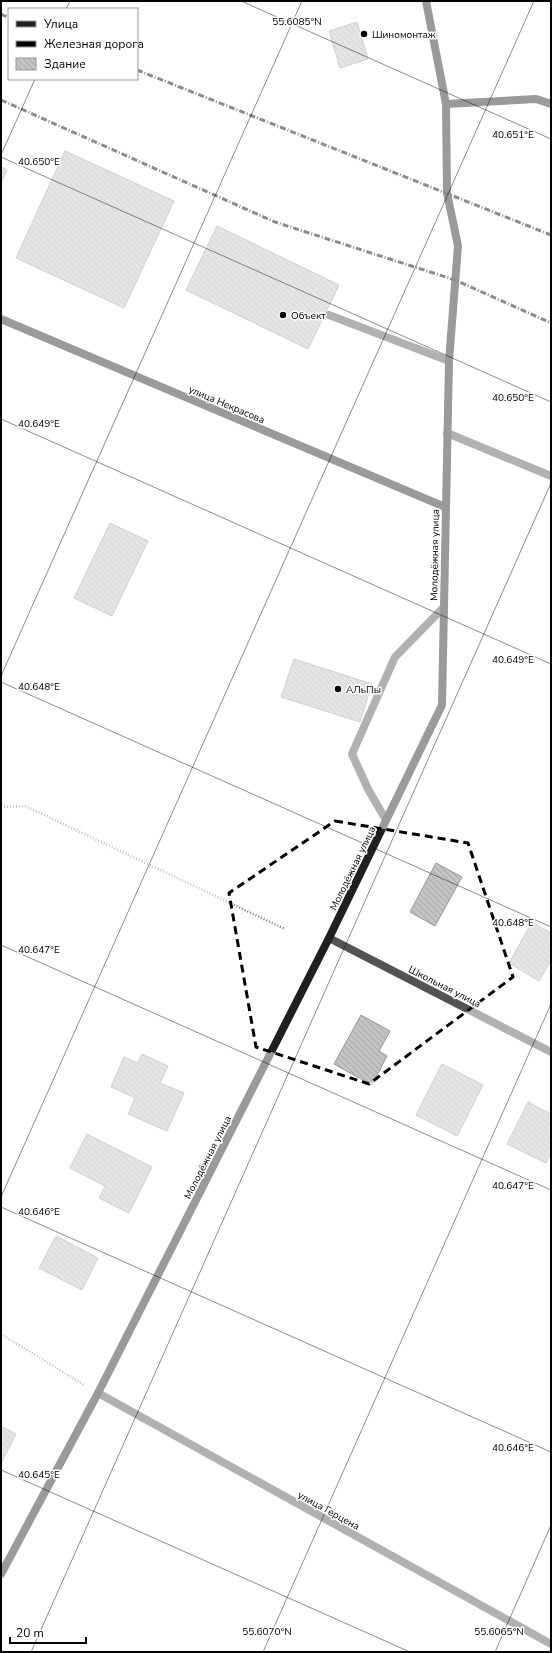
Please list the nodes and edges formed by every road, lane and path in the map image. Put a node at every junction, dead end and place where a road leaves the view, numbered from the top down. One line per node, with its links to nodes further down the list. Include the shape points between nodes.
1 (426, 1): 2 (main road, Молодёжная улица)
2 (446, 104): 3 (main road, via 536,99); 6 (main road, Молодёжная улица, via 447,193 458,246)
3 (551, 104)
4 (329, 315): 6 (street)
5 (1, 319): 9 (main road, улица Некрасова)
6 (449, 361): 7 (main road, Молодёжная улица)
7 (447, 433): 8 (street); 9 (main road, Молодёжная улица)
8 (551, 476)
9 (445, 507): 10 (main road, Молодёжная улица)
10 (443, 608): 12 (main road, Молодёжная улица, via 442,705); 12 (street, via 395,657 352,754)
11 (1, 807): 13 (path, via 25,806)
12 (386, 820): 14 (main road, Молодёжная улица)
13 (285, 929)
14 (329, 938): 15 (street, Школьная улица); 17 (main road, Молодёжная улица)
15 (551, 1052)
16 (1, 1334): 17 (path)
17 (98, 1393): 18 (main road, Молодёжная улица); 19 (street, улица Герцена)
18 (1, 1574)
19 (551, 1644)

